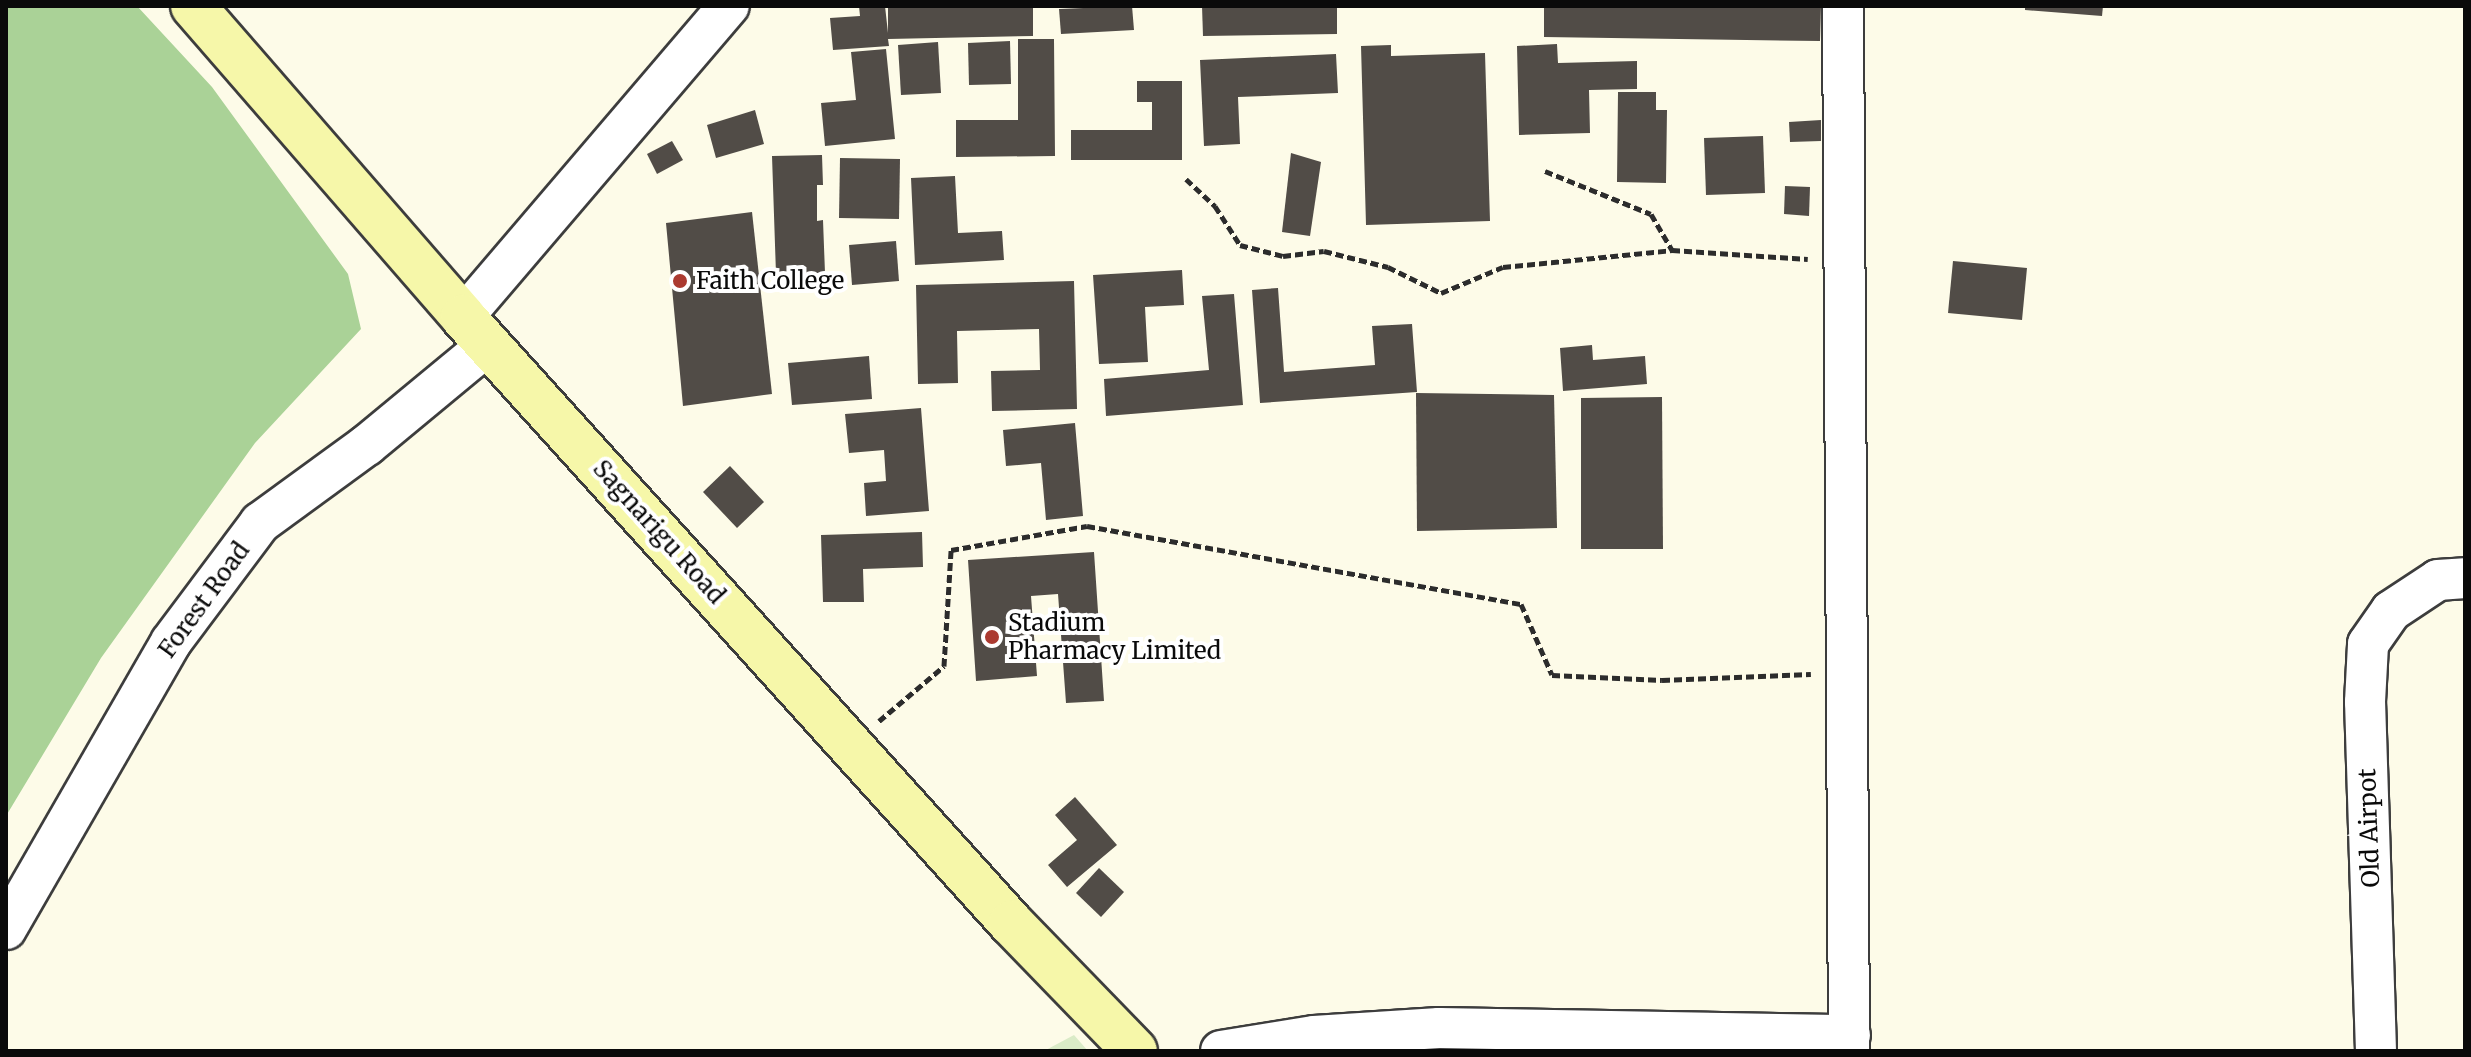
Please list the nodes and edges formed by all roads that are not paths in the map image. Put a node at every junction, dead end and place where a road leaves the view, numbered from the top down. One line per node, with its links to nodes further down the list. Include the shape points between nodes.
1 (193, 6): 4 (main road, Sagnarigu Road)
2 (729, 6): 4 (street, Forest Road)
3 (1843, 6): 7 (street)
4 (476, 331): 6 (street, Forest Road, via 367,445 260,523 171,642); 8 (main road, Sagnarigu Road, via 1011,923)
5 (2465, 578): 10 (street, Old Airpot, via 2438,580 2391,611 2368,644 2365,702)
6 (6, 929)
7 (1850, 1043): 9 (street, via 1439,1028 1314,1036)
8 (1135, 1051)
9 (1221, 1051)
10 (2376, 1051)

